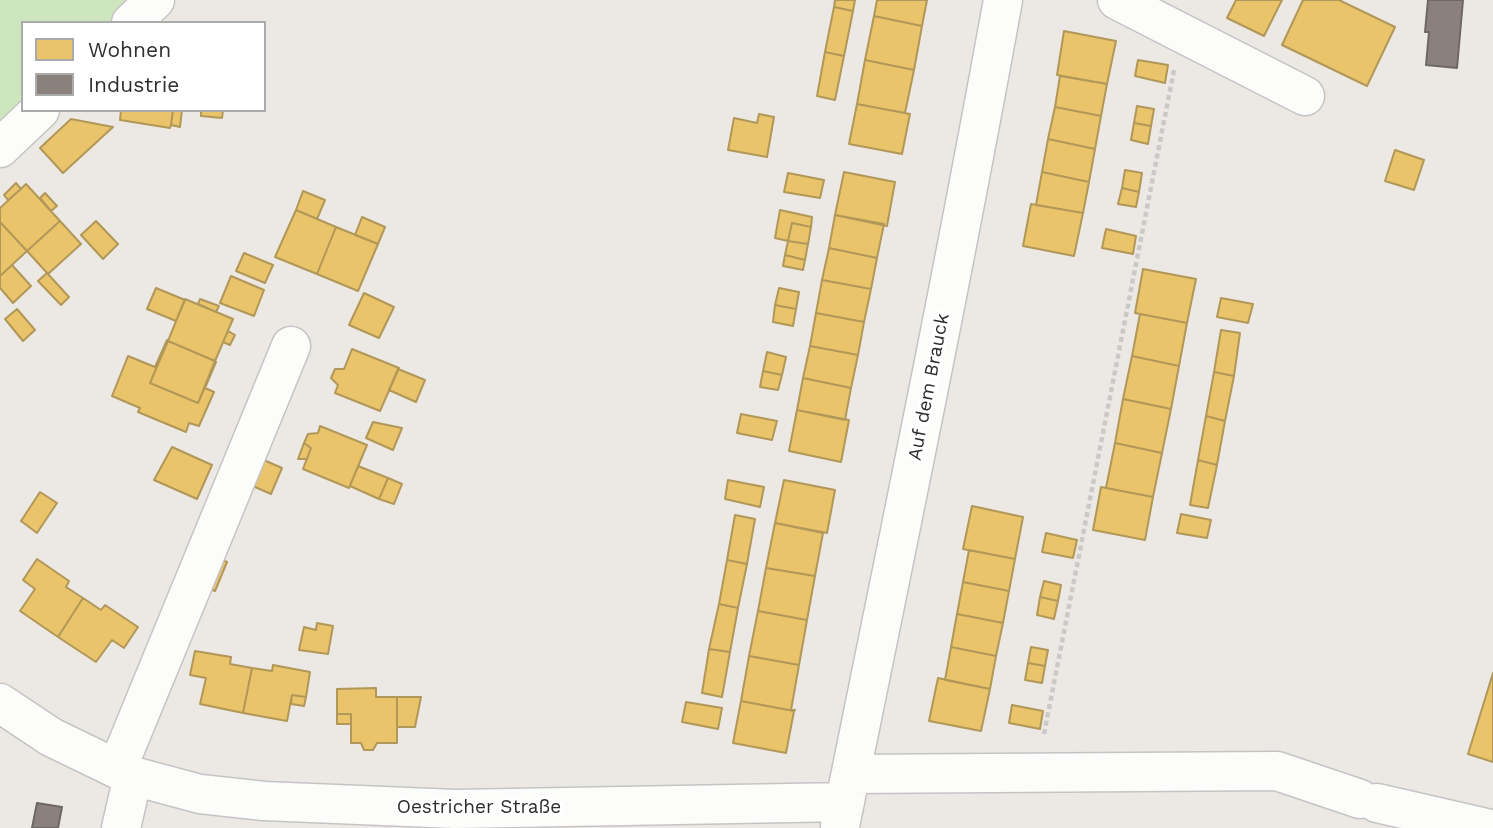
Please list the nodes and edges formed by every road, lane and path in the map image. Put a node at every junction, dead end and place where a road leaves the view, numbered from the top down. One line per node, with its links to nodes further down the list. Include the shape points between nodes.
1 (155, 0): 4 (street)
2 (1003, 0): 13 (street, Auf dem Brauck)
3 (1118, 0): 5 (street)
4 (133, 21)
5 (1181, 33): 6 (street); 12 (path)
6 (1305, 96)
7 (38, 112): 8 (street)
8 (0, 148)
9 (291, 346): 11 (street)
10 (0, 703): 11 (street, Oestricher Straße, via 51,737)
11 (125, 772): 14 (street, Oestricher Straße, via 200,794); 16 (street)
12 (1037, 773): 13 (street); 17 (street, via 1277,771 1368,801)
13 (845, 801): 15 (street, Oestricher Straße)
14 (348, 816): 15 (street, Oestricher Straße, via 455,809)
15 (494, 818)
16 (121, 828)
17 (1486, 828)

